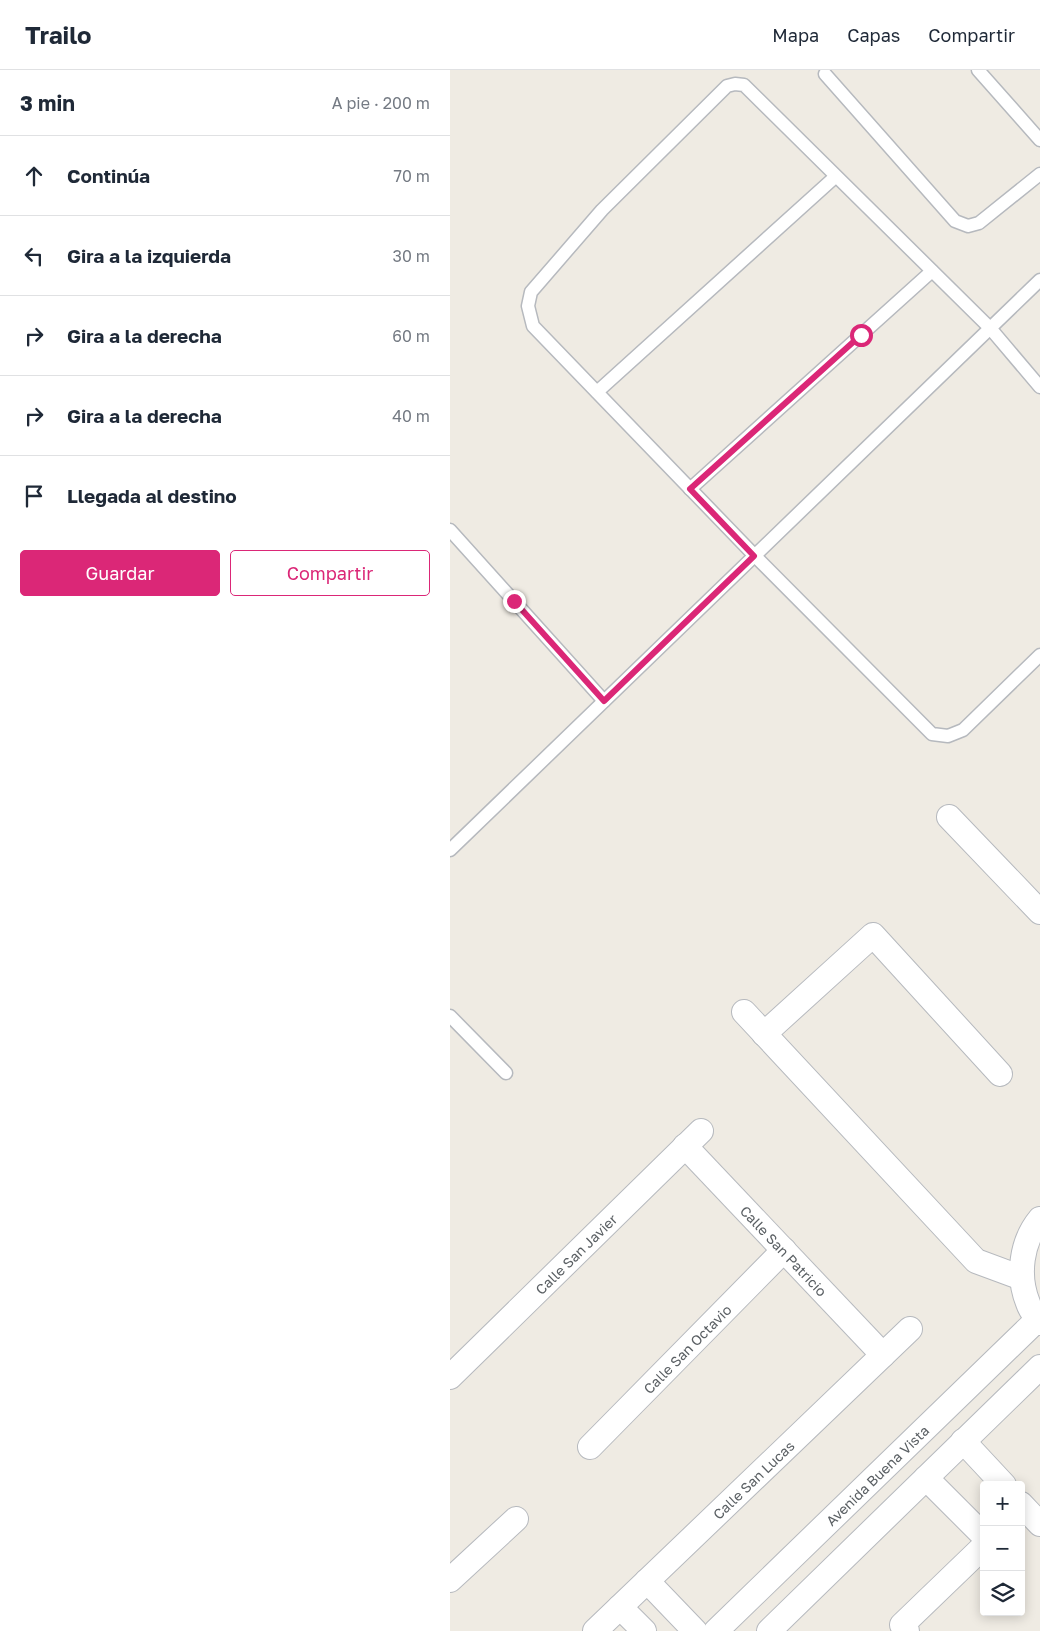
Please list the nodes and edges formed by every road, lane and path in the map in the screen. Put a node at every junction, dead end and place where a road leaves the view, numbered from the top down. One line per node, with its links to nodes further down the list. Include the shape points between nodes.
1 (978, 70): 3 (lane)
2 (825, 74): 4 (lane, via 955,221 968,226 979,223)
3 (1040, 140)
4 (1040, 174)
5 (836, 177): 6 (lane); 10 (lane); 10 (lane, via 744,86 727,86 602,210 531,292 528,306 533,326)
6 (932, 271): 8 (lane); 11 (lane)
7 (1040, 280): 8 (lane)
8 (990, 328): 9 (lane); 13 (lane)
9 (1040, 387)
10 (596, 392): 11 (lane)
11 (690, 489): 13 (lane)
12 (450, 530): 15 (lane)
13 (754, 556): 14 (lane, via 932,734 948,736 963,730); 15 (lane)
14 (1040, 654)
15 (604, 701): 17 (lane)
16 (949, 817): 18 (street)
17 (450, 850)
18 (1040, 912)
19 (744, 1012): 21 (street)
20 (450, 1016): 22 (lane)
21 (764, 1034): 23 (street, via 872,935); 27 (street, via 976,1261)
22 (506, 1073)
23 (1000, 1074)
24 (693, 1138): 26 (street, Calle San Patricio); 32 (street, Calle San Javier)
25 (1040, 1219): 27 (street, via 1023,1251)
26 (784, 1250): 30 (street, Calle San Patricio); 34 (street, Calle San Octavio)
27 (1022, 1278): 28 (street, via 1028,1304)
28 (1039, 1321): 48 (street, Avenida Buena Vista)
29 (910, 1329): 30 (street, Calle San Lucas)
30 (883, 1355): 43 (street, Calle San Lucas)
31 (1040, 1367): 33 (street)
32 (450, 1377)
33 (964, 1442): 35 (street); 36 (street)
34 (590, 1447)
35 (926, 1478): 40 (street); 49 (street)
36 (1000, 1481)
37 (1025, 1510): 39 (street)
38 (516, 1519): 42 (street)
39 (1040, 1524)
40 (980, 1532)
41 (980, 1550): 50 (street, via 902,1625)
42 (450, 1580)
43 (647, 1581): 44 (street, Calle San Lucas); 47 (street)
44 (620, 1607): 45 (street, Calle San Lucas); 46 (street)
45 (595, 1631)
46 (644, 1631)
47 (695, 1631)
48 (716, 1631)
49 (769, 1631)
50 (908, 1631)

